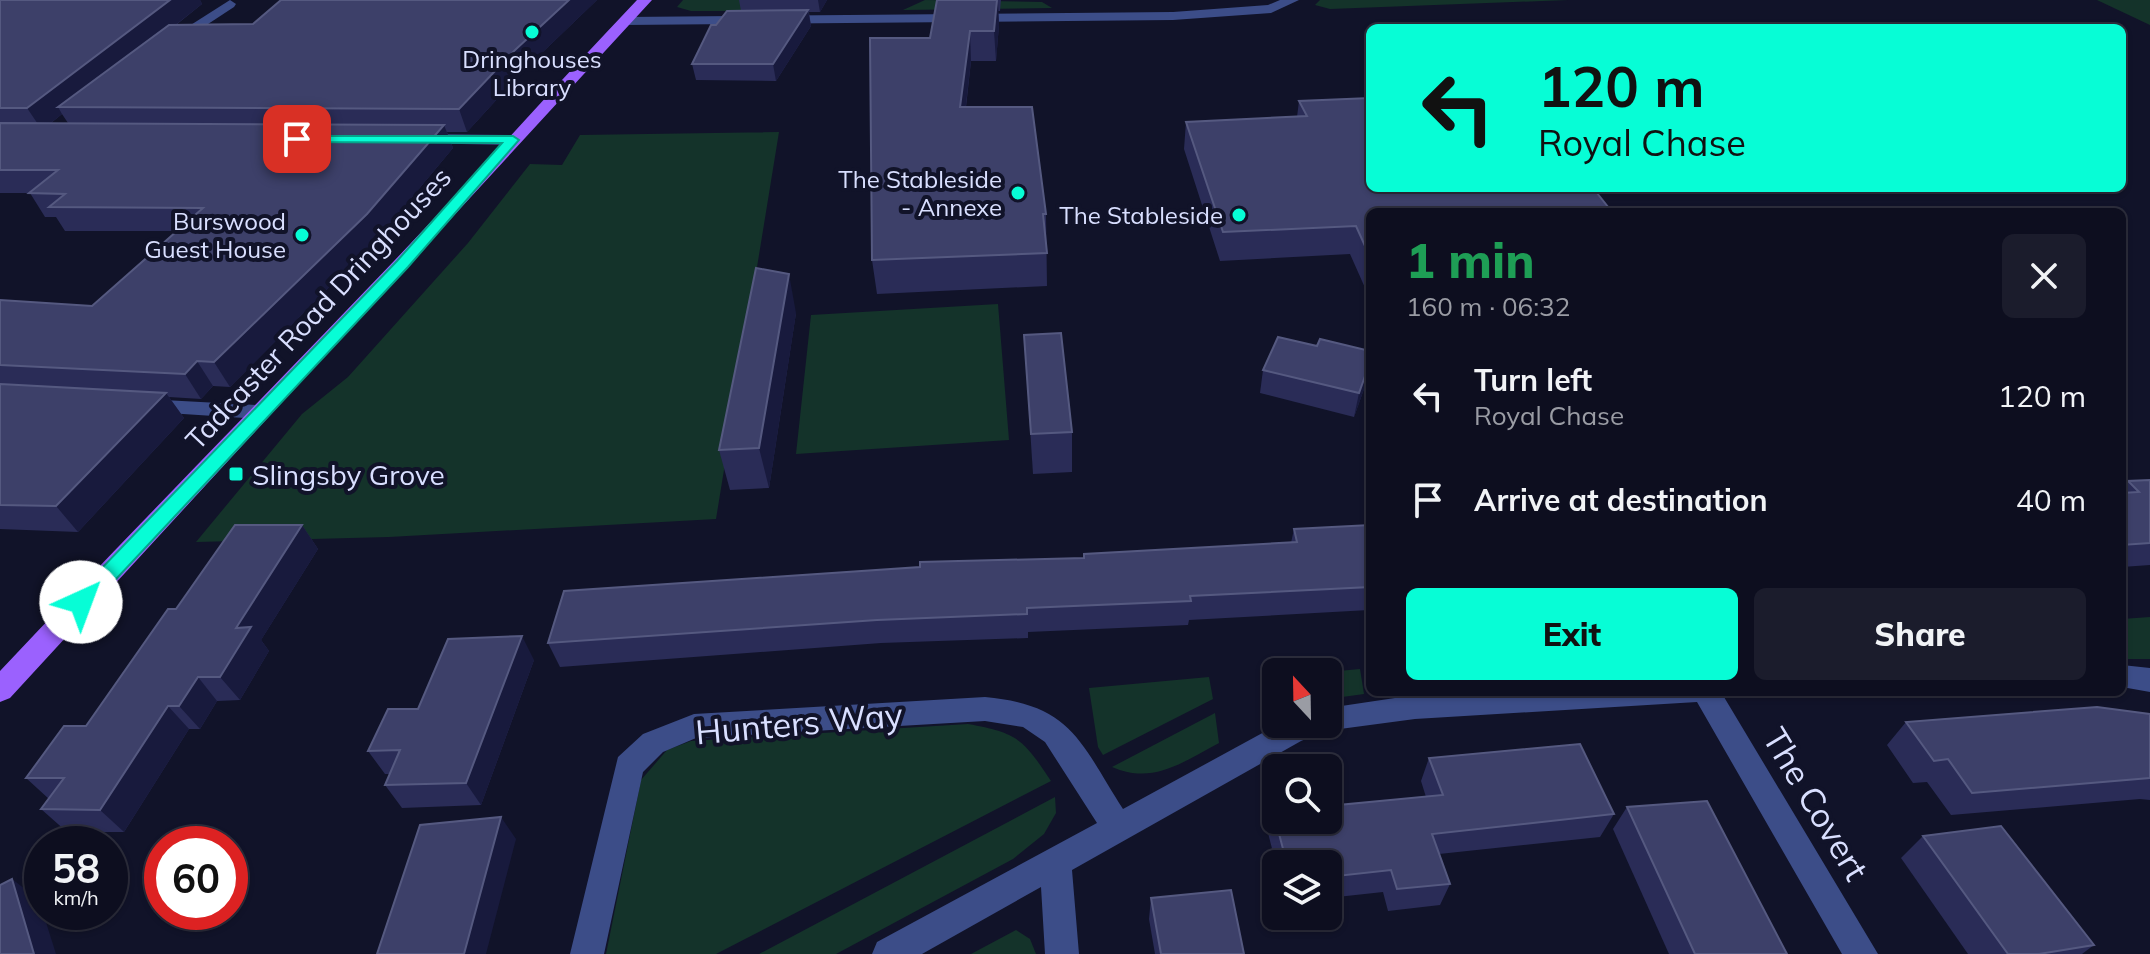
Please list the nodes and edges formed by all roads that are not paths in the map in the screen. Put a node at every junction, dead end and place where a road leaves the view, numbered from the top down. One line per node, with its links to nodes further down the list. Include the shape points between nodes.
1 (645, 0): 4 (main road, Tadcaster Road Dringhouses)
2 (1288, 3): 4 (street, via 1253,11 1143,16)
3 (229, 4): 5 (street)
4 (625, 21): 7 (main road, Tadcaster Road Dringhouses)
5 (159, 52)
6 (407, 139): 7 (street)
7 (513, 140): 9 (main road, Tadcaster Road Dringhouses)
8 (119, 404): 9 (street)
9 (258, 412): 12 (main road, Tadcaster Road Dringhouses)
10 (2126, 677): 11 (street)
11 (2150, 680)
12 (0, 690)
13 (1619, 696): 15 (street, via 1415,707)
14 (1708, 696): 22 (street, The Covert)
15 (1342, 718)
16 (1280, 738): 17 (street)
17 (1117, 827): 18 (street); 19 (street, Hunters Way, via 1061,741 1045,724 1019,713 985,709 694,726 653,743 629,766)
18 (1055, 861): 20 (street); 21 (street)
19 (587, 954)
20 (889, 954)
21 (1062, 954)
22 (1861, 954)

